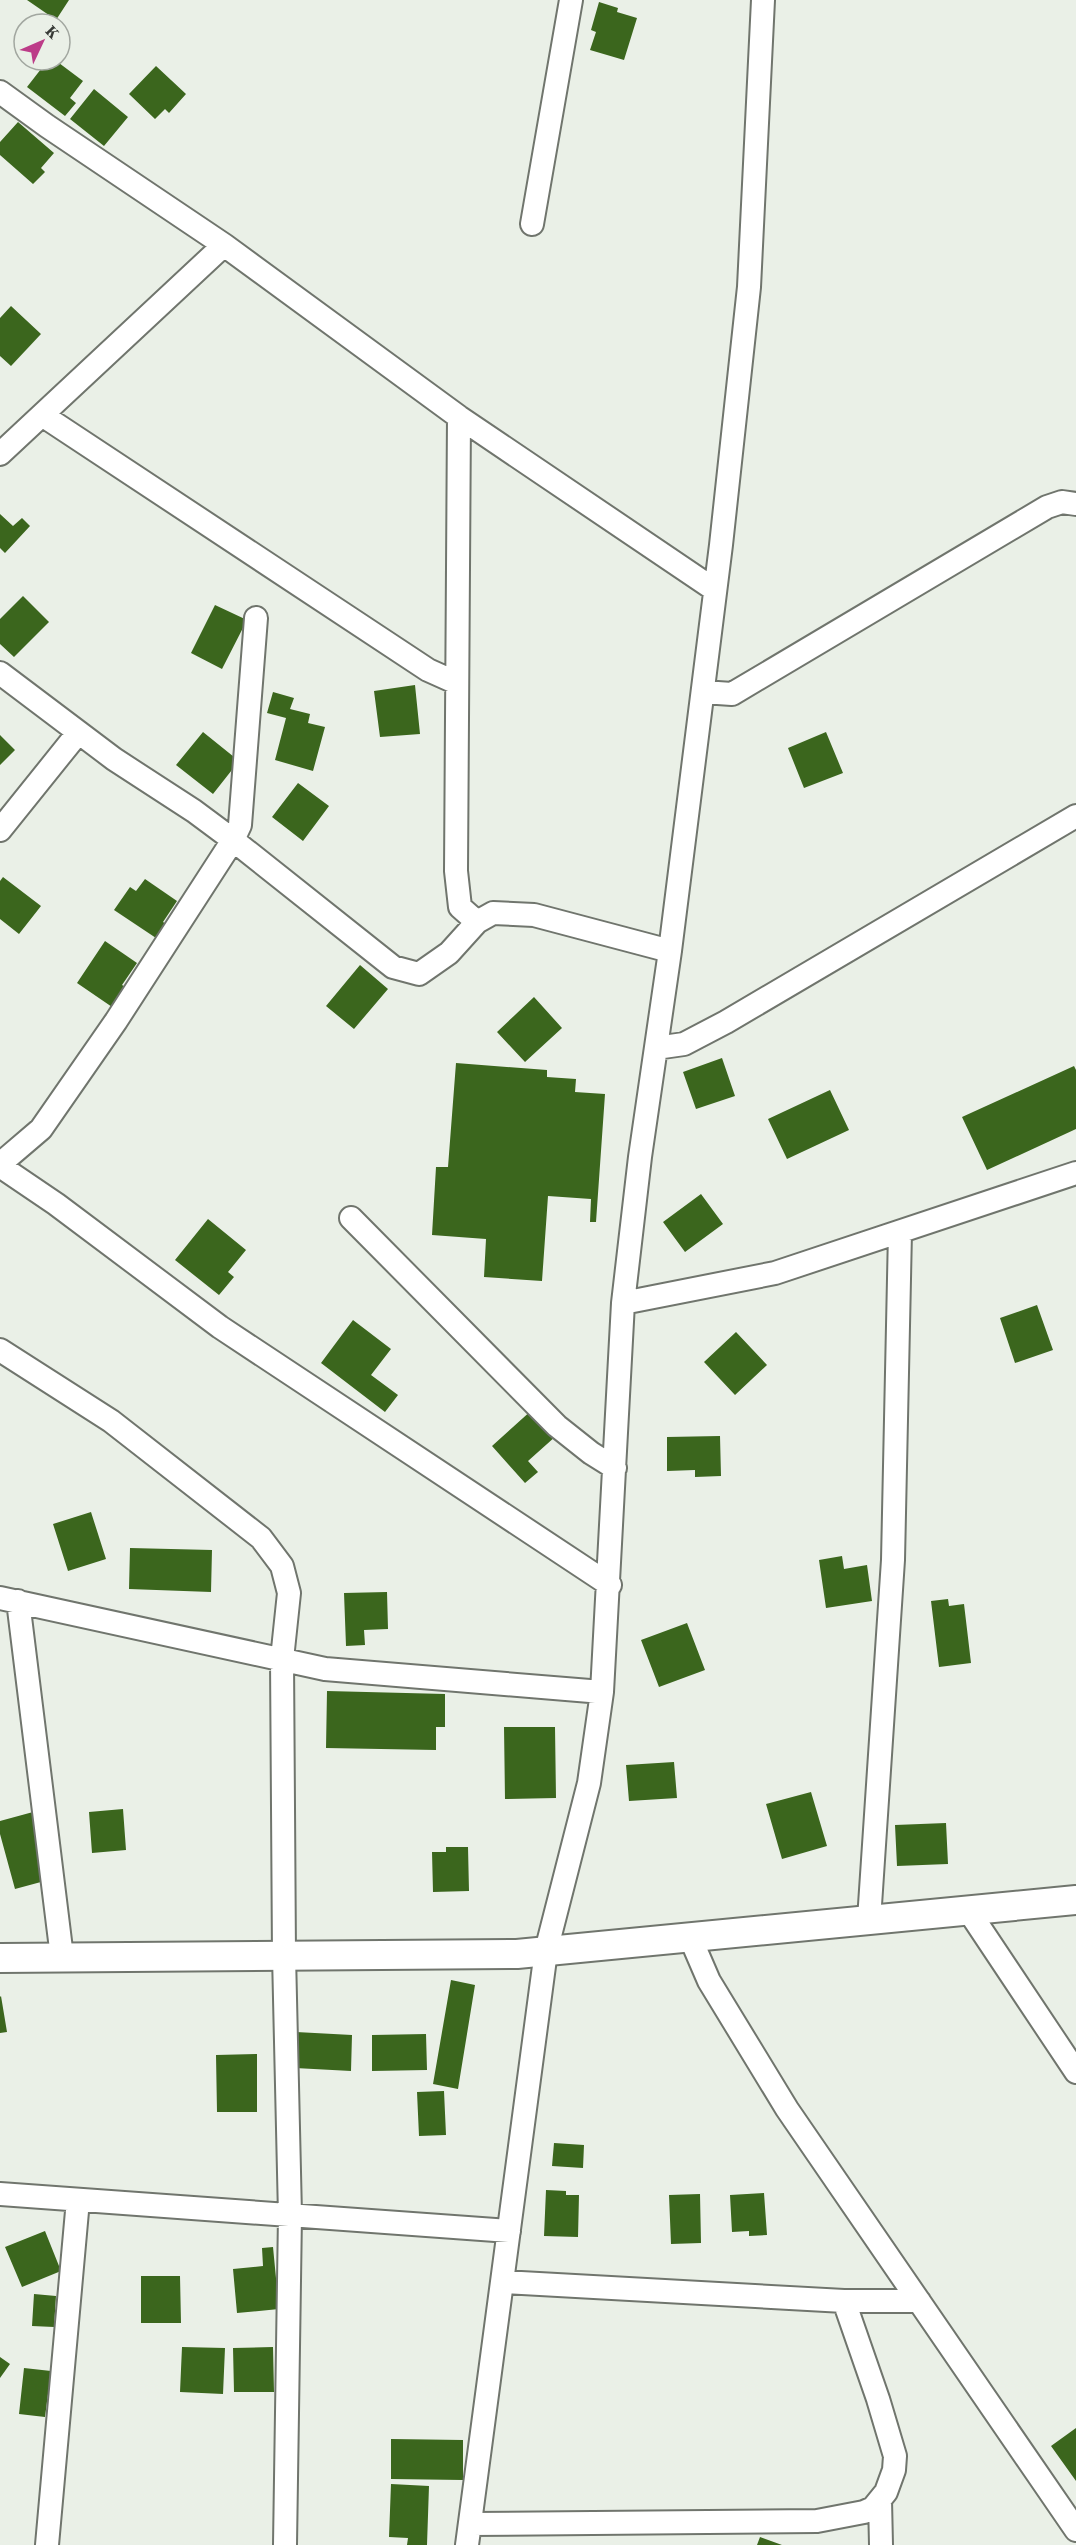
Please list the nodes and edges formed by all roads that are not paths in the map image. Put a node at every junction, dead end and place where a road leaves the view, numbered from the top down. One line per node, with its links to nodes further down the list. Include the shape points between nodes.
1 (571, 0): 4 (street)
2 (763, 0): 10 (street, via 749,287)
3 (0, 92): 5 (street)
4 (531, 224)
5 (224, 245): 6 (street); 7 (street)
6 (42, 415): 8 (street); 13 (street, via 428,670)
7 (459, 417): 10 (street); 13 (street)
8 (0, 454)
9 (1076, 504): 14 (street, via 1062,502 1047,507 732,694)
10 (715, 590): 14 (street)
11 (256, 618): 18 (street, via 240,825)
12 (0, 674): 15 (street)
13 (457, 683): 19 (street, via 456,871 460,907)
14 (702, 692): 20 (street)
15 (78, 733): 17 (street); 18 (street)
16 (1076, 816): 21 (street, via 726,1022 684,1044)
17 (0, 830)
18 (233, 840): 19 (street, via 393,967 419,974 449,953); 22 (street, via 123,1011 41,1129)
19 (477, 922): 20 (street, via 493,913 534,915)
20 (670, 951): 21 (street)
21 (656, 1048): 26 (street)
22 (0, 1165): 29 (street, via 220,1327)
23 (1076, 1173): 25 (street)
24 (351, 1218): 28 (street, via 557,1426)
25 (900, 1232): 26 (street, via 775,1273); 35 (street, via 893,1560)
26 (623, 1304): 28 (street)
27 (0, 1350): 31 (street, via 111,1421 261,1538 282,1566 289,1593)
28 (615, 1468): 29 (street)
29 (610, 1585): 32 (street)
30 (9, 1600): 31 (street); 39 (street)
31 (282, 1659): 32 (street, via 325,1669); 38 (street)
32 (602, 1692): 37 (street, via 589,1783)
33 (1076, 1900): 34 (main road)
34 (968, 1910): 35 (main road); 41 (street)
35 (869, 1920): 36 (main road)
36 (690, 1937): 37 (main road); 48 (street, via 709,1982 787,2109)
37 (546, 1951): 38 (main road); 45 (street)
38 (284, 1955): 39 (main road); 44 (street)
39 (62, 1957): 40 (main road)
40 (0, 1958)
41 (1076, 2072)
42 (0, 2194): 43 (street)
43 (78, 2200): 44 (street); 52 (street)
44 (291, 2215): 45 (street); 53 (street)
45 (509, 2231): 46 (street)
46 (502, 2282): 47 (street); 51 (street)
47 (844, 2301): 48 (street); 49 (street, via 895,2456 890,2483)
48 (919, 2301): 50 (street)
49 (880, 2500): 51 (street, via 864,2512 818,2521); 54 (street)
50 (1076, 2530)
51 (468, 2535)
52 (47, 2545)
53 (285, 2545)
54 (881, 2545)

